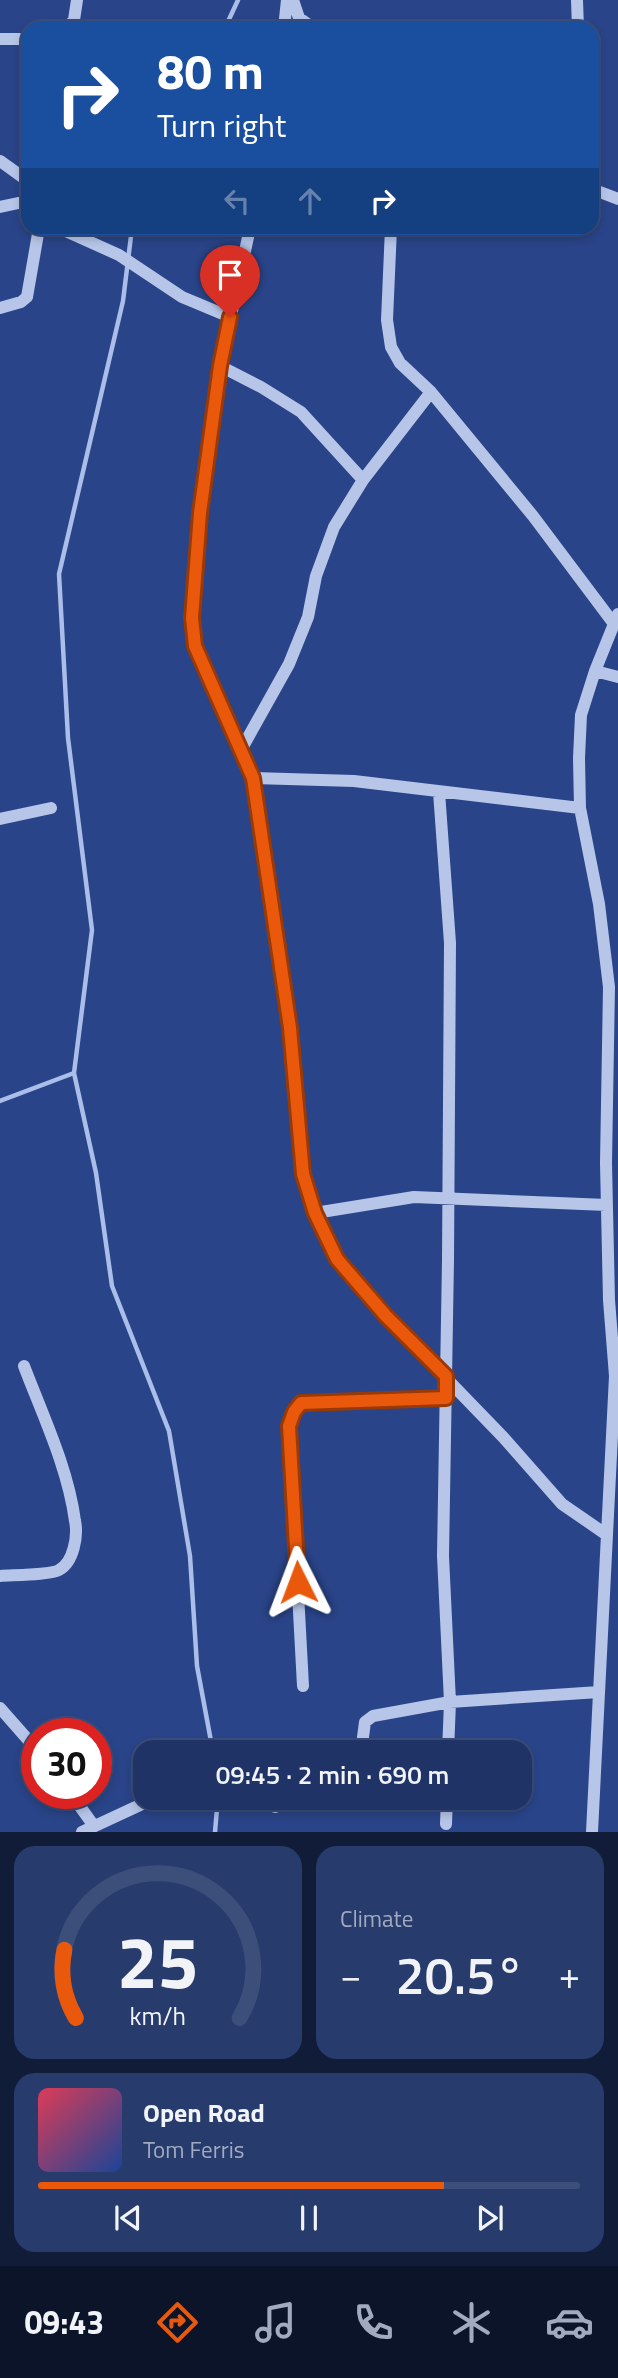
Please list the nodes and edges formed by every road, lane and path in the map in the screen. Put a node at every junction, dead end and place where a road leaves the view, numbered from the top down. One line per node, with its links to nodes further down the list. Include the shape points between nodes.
1 (77, 0): 5 (street)
2 (287, 0): 6 (street)
3 (293, 0): 7 (street)
4 (577, 0): 8 (street)
5 (73, 21)
6 (285, 21)
7 (303, 21)
8 (578, 21)
9 (0, 39): 10 (street)
10 (21, 39)
11 (0, 161): 12 (street)
12 (21, 176)
13 (599, 192): 14 (street)
14 (618, 199)
15 (21, 202): 16 (street)
16 (0, 206)
17 (38, 235): 21 (street, via 27,297)
18 (75, 235): 22 (street, via 119,255 182,297)
19 (248, 235): 22 (street)
20 (391, 235): 24 (street, via 387,320 391,347 400,363)
21 (0, 308)
22 (230, 317): 23 (street)
23 (220, 366): 25 (street, via 301,412); 29 (street, via 200,513 192,618 195,646)
24 (431, 392): 25 (street); 26 (street)
25 (363, 480): 29 (street, via 334,527 289,664)
26 (616, 619): 27 (street)
27 (595, 671): 28 (street); 33 (street, via 581,715)
28 (618, 677)
29 (241, 750): 30 (street)
30 (253, 778): 31 (street, via 354,781); 38 (street, via 290,1028 303,1174)
31 (439, 792): 33 (street); 36 (street, via 450,943)
32 (51, 808): 34 (street)
33 (580, 808): 35 (street, via 609,987)
34 (0, 819)
35 (612, 1163): 37 (street)
36 (449, 1198): 37 (street); 38 (street, via 415,1196); 41 (street)
37 (607, 1205): 39 (street)
38 (315, 1213): 41 (street, via 337,1259)
39 (613, 1301): 43 (street, via 615,1376)
40 (24, 1366): 44 (street, via 62,1468 76,1523 74,1548 59,1571)
41 (446, 1376): 42 (street); 43 (street, via 562,1504)
42 (446, 1398): 45 (street, via 301,1403 294,1412 289,1426); 47 (street, via 443,1556)
43 (607, 1535): 46 (street)
44 (0, 1576)
45 (303, 1686)
46 (599, 1692): 47 (street); 57 (street)
47 (450, 1702): 50 (street, via 368,1718); 51 (street)
48 (0, 1708): 49 (street)
49 (21, 1731)
50 (363, 1740)
51 (448, 1740)
52 (133, 1808): 56 (street)
53 (78, 1809): 56 (street)
54 (447, 1810): 55 (street)
55 (446, 1824)
56 (88, 1829)
57 (592, 1832)

